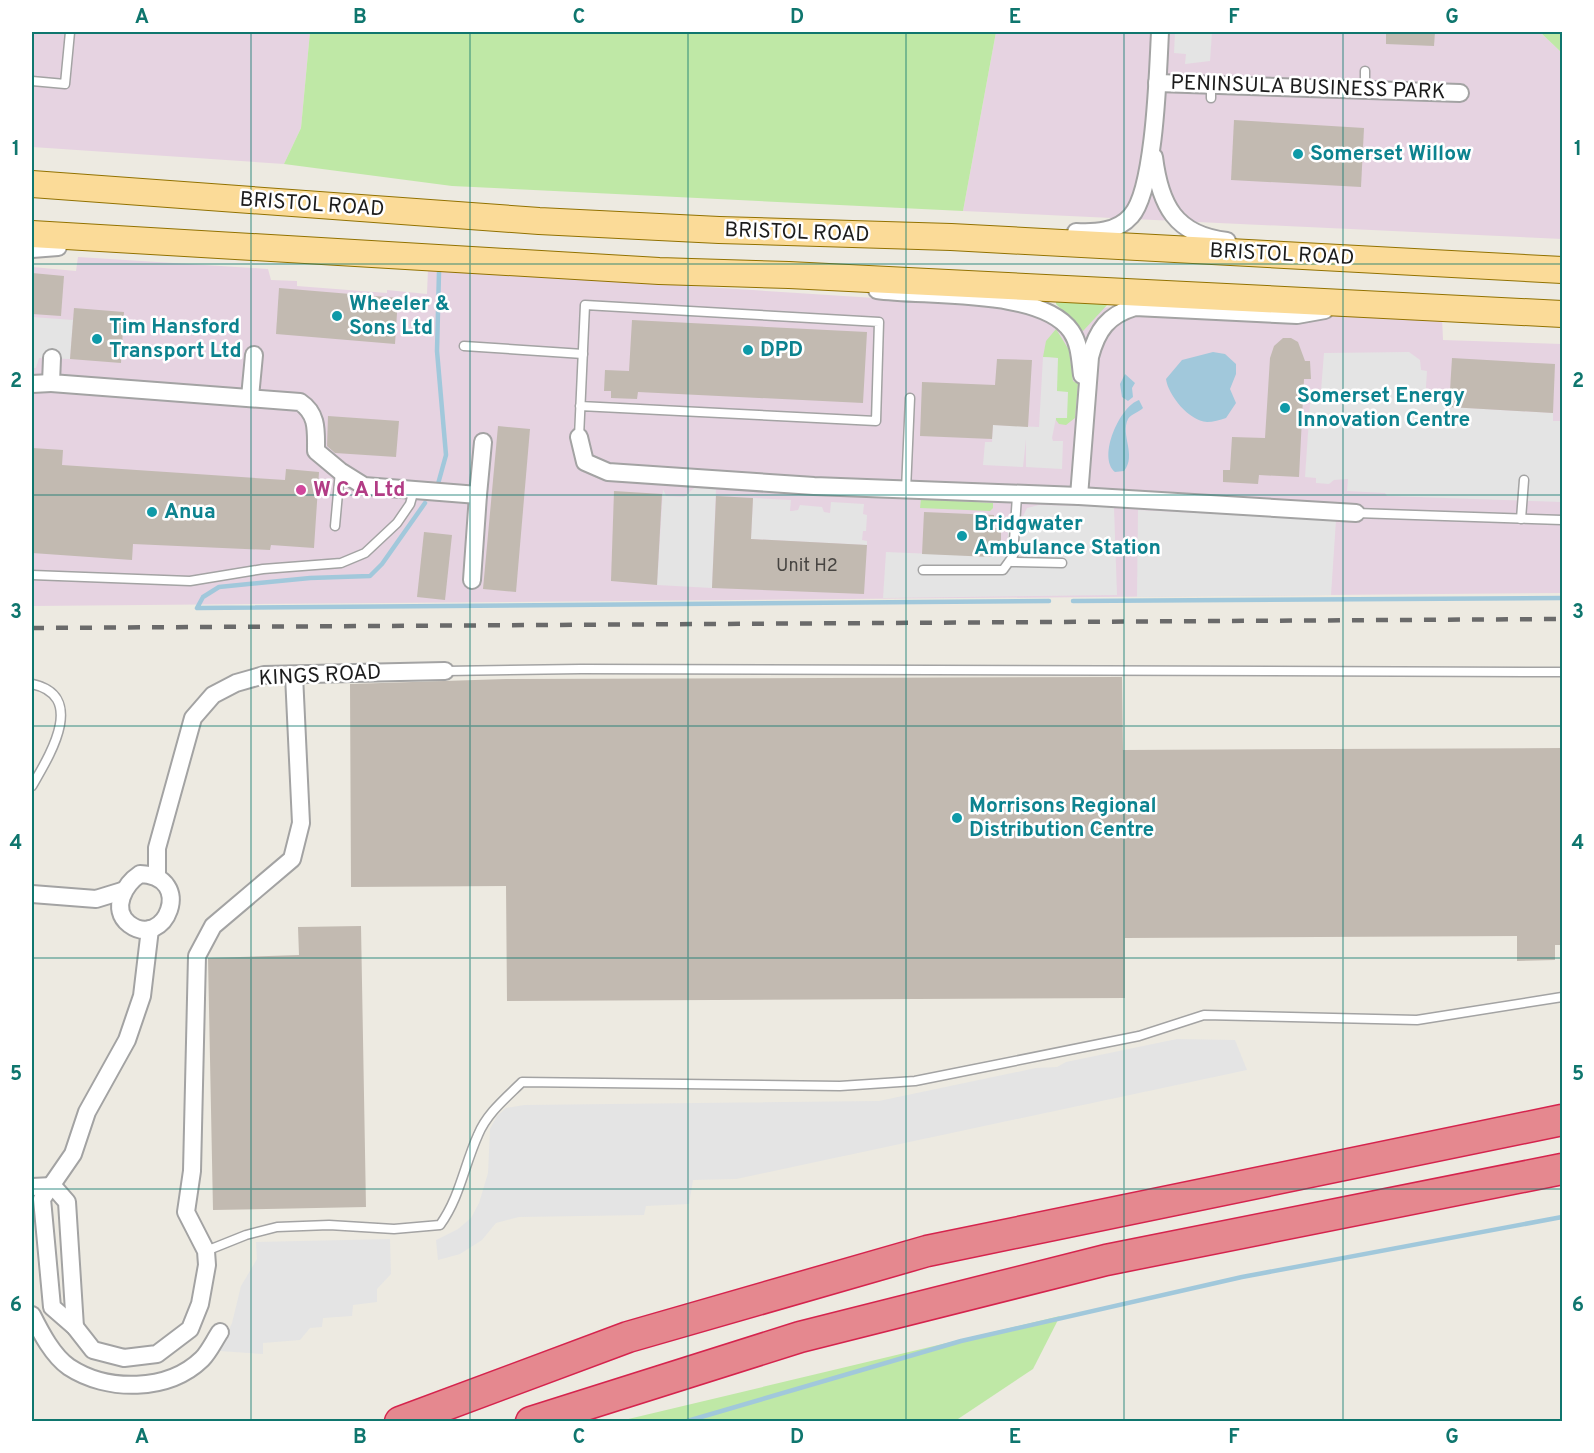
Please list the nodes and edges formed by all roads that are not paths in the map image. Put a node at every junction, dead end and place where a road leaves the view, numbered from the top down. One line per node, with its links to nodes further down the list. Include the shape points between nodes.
1 (70, 32): 4 (lane, via 65,84)
2 (1160, 32): 5 (street, PENINSULA BUSINESS PARK)
3 (1365, 71): 6 (lane)
4 (32, 81)
5 (1157, 83): 6 (street, PENINSULA BUSINESS PARK, via 1211,92); 8 (street, PENINSULA BUSINESS PARK)
6 (1365, 90): 7 (street, PENINSULA BUSINESS PARK)
7 (1460, 93)
8 (1152, 141): 11 (street, PENINSULA BUSINESS PARK, via 1139,203 1118,226 1095,233 997,229); 14 (street, PENINSULA BUSINESS PARK, via 1163,201 1189,230 1207,238 1286,247)
9 (32, 184): 11 (main road, BRISTOL ROAD, via 539,221)
10 (32, 234): 13 (main road, BRISTOL ROAD)
11 (951, 237): 14 (main road, BRISTOL ROAD)
12 (32, 249): 13 (street, BRISTOL ROAD, via 63,247 235,256)
13 (268, 249): 16 (main road, BRISTOL ROAD)
14 (1328, 257): 15 (main road, BRISTOL ROAD)
15 (1563, 270)
16 (763, 274): 17 (main road, BRISTOL ROAD); 26 (street, via 900,294 968,296 1030,304 1052,313 1071,330 1079,349)
17 (1373, 303): 18 (main road, BRISTOL ROAD); 26 (street, via 1297,315 1135,307 1107,321 1095,340)
18 (1563, 314)
19 (464, 346): 20 (lane)
20 (583, 354): 28 (lane); 28 (lane, via 585,305 879,322 876,421)
21 (254, 355): 25 (street)
22 (52, 358): 23 (street)
23 (51, 383): 24 (street); 25 (street)
24 (32, 384)
25 (250, 397): 31 (street, via 300,402 311,409 316,424 316,451)
26 (1085, 397): 37 (street)
27 (910, 398): 34 (lane)
28 (580, 406): 29 (lane)
29 (579, 436): 34 (street, via 585,462 608,472)
30 (483, 441): 35 (street)
31 (340, 471): 33 (street, via 364,486); 41 (lane)
32 (1524, 480): 39 (lane)
33 (414, 490): 35 (street); 45 (lane, via 398,523 365,553 341,562 190,581)
34 (906, 490): 36 (street)
35 (478, 495): 46 (street)
36 (1017, 496): 37 (street); 42 (lane)
37 (1079, 496): 38 (street)
38 (1356, 513): 39 (lane)
39 (1521, 519): 40 (lane)
40 (1563, 520)
41 (335, 526)
42 (1012, 562): 43 (lane); 44 (lane, via 999,570)
43 (1062, 563)
44 (923, 570)
45 (32, 575)
46 (472, 580)
47 (445, 671): 48 (lane); 49 (street, KINGS ROAD)
48 (1563, 672)
49 (294, 675): 52 (street, KINGS ROAD, via 264,675 236,683 213,695 193,718); 65 (street, via 301,823 292,859 213,926 197,956 192,1171 186,1212)
50 (32, 684): 51 (lane, via 42,686 54,698 62,724 56,744)
51 (32, 786)
52 (157, 848): 53 (street); 54 (street, KINGS ROAD)
53 (140, 874): 54 (street); 55 (street)
54 (157, 877): 59 (street, via 170,892 169,914 160,925)
55 (122, 891): 57 (street); 58 (street)
56 (32, 894): 57 (street)
57 (96, 899): 58 (street)
58 (120, 908): 59 (street, via 125,921)
59 (142, 928): 63 (street, via 146,961 142,996 127,1040 87,1112 73,1154)
60 (1563, 997): 65 (lane, via 1417,1020 1204,1015 1139,1036 915,1081 840,1086 522,1082 491,1113 478,1134 454,1206 440,1226 277,1227)
61 (1563, 1120): 69 (highway, via 927,1251 628,1337)
62 (1563, 1169): 70 (highway, via 1106,1260 800,1337)
63 (53, 1186): 64 (street); 67 (street, via 67,1202); 67 (street, via 42,1199 52,1307)
64 (32, 1187)
65 (206, 1251): 67 (street, via 200,1304 190,1329 157,1354 124,1358 93,1350)
66 (32, 1315): 68 (street, via 44,1338 68,1366 98,1380 132,1386 176,1375 202,1359)
67 (75, 1327)
68 (220, 1332)
69 (400, 1422)
70 (531, 1422)

